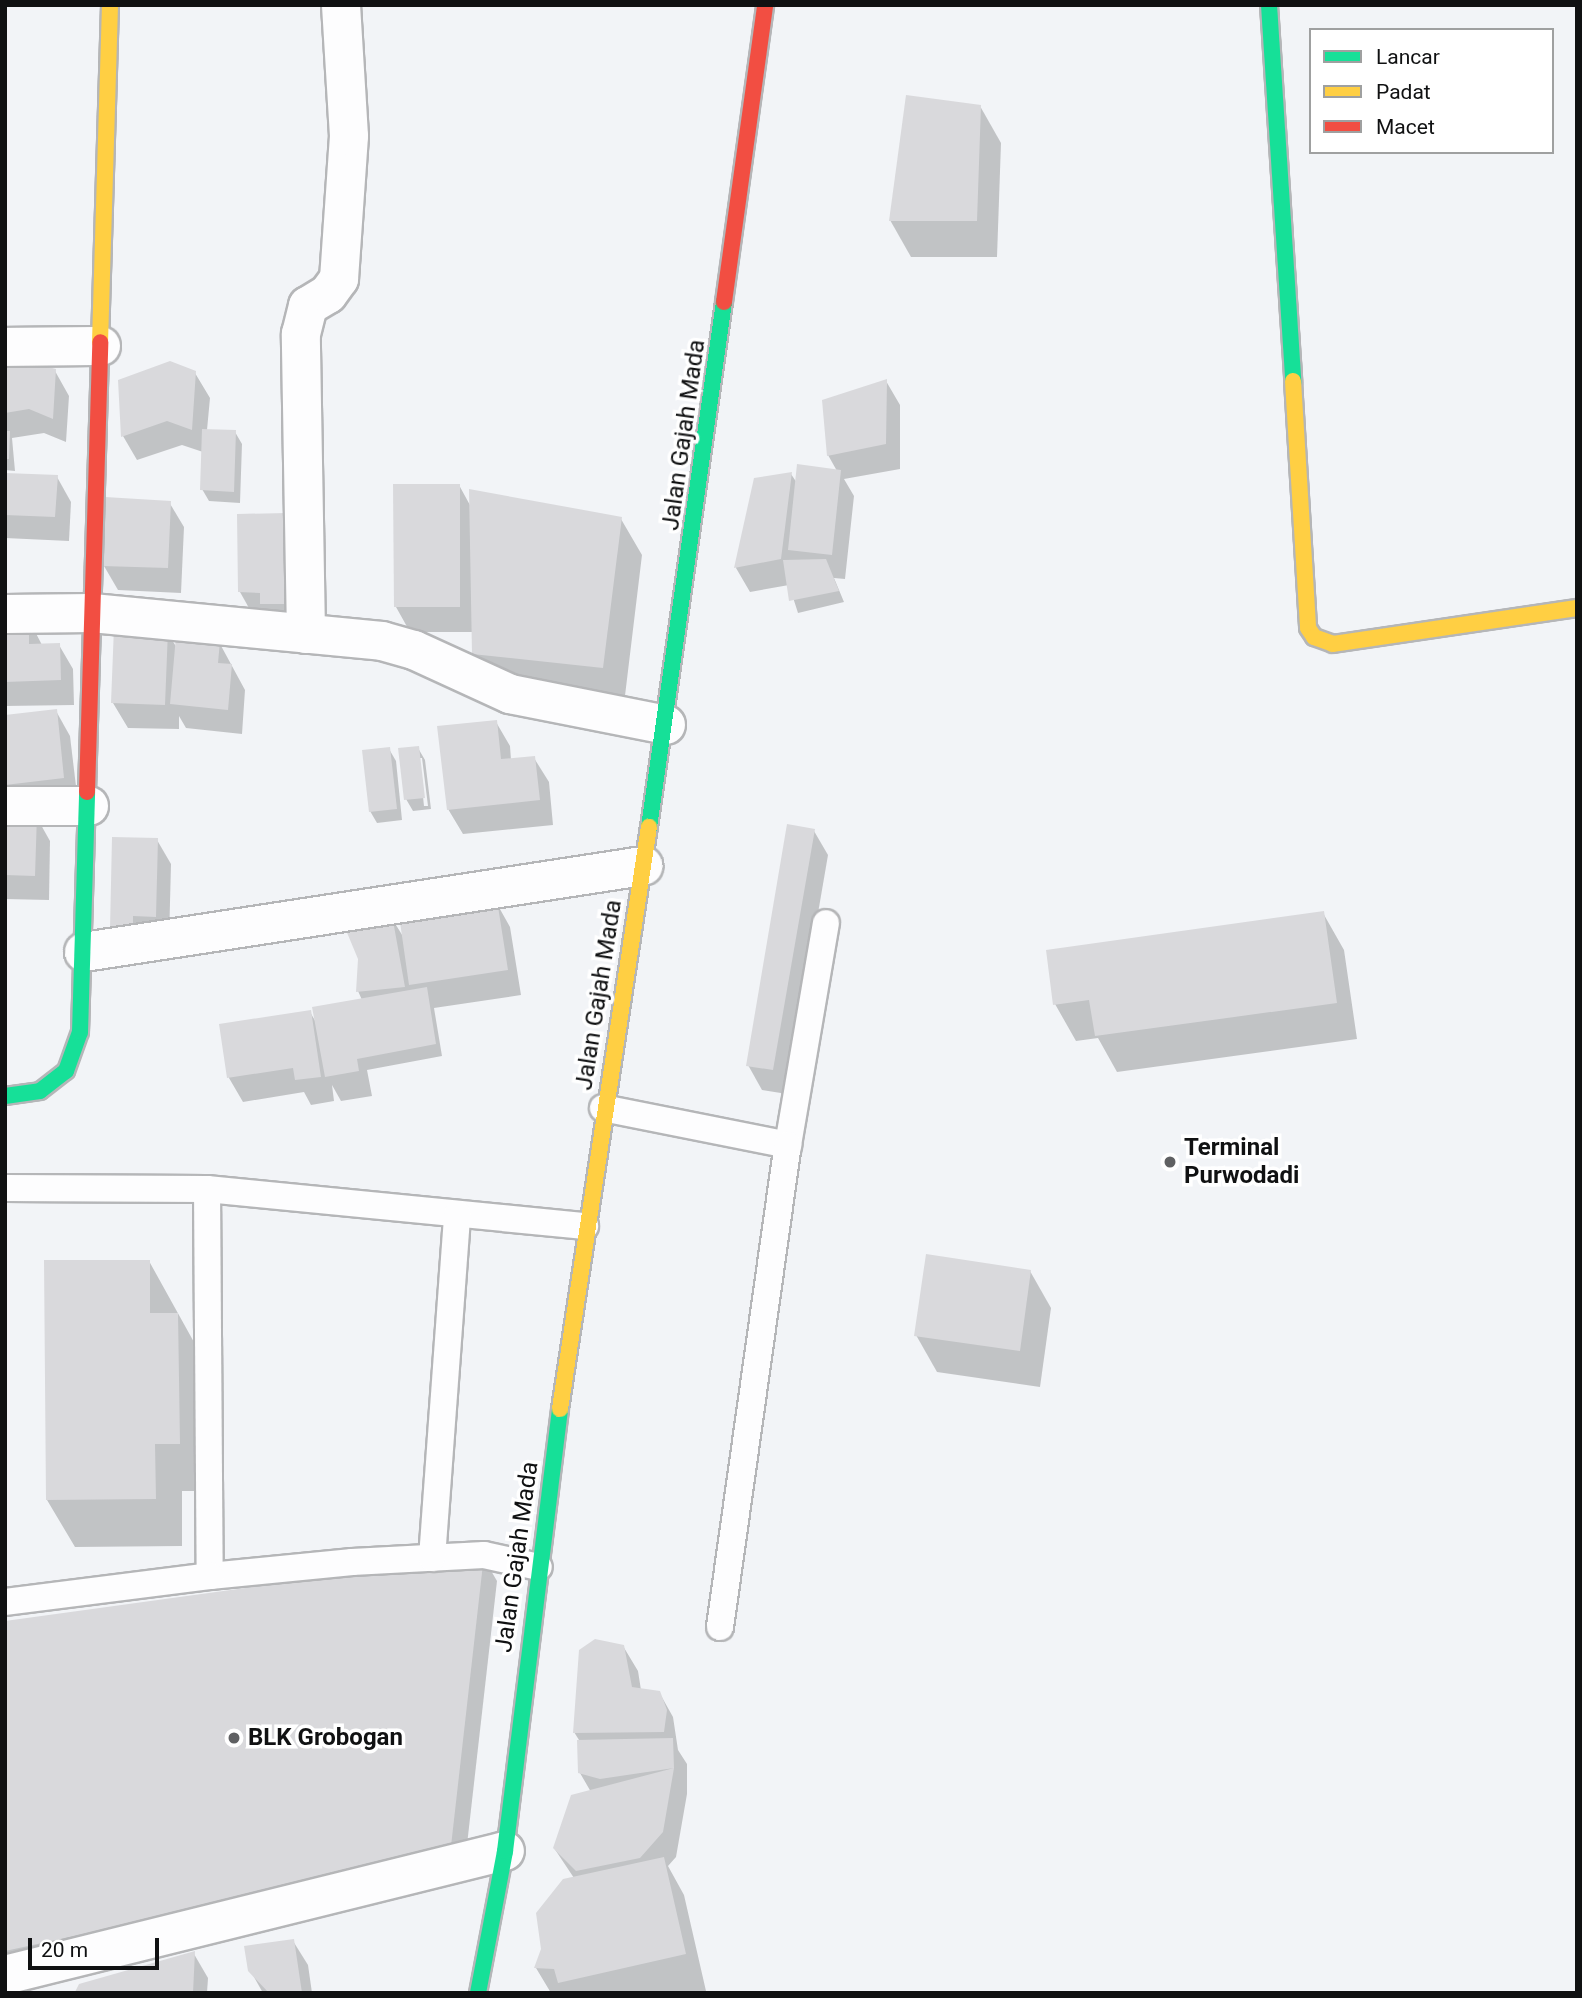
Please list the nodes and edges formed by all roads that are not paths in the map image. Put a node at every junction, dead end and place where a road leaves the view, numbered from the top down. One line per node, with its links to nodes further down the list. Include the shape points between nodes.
1 (110, 5): 5 (street)
2 (341, 5): 10 (street, via 349,136 339,279 328,294 308,306 301,334)
3 (765, 5): 11 (street, Jalan Gajah Mada)
4 (1269, 5): 7 (street, via 1308,628 1314,636 1333,644)
5 (101, 346): 6 (street); 8 (street)
6 (5, 347)
7 (1577, 608)
8 (92, 613): 9 (street); 10 (street); 13 (street)
9 (5, 614)
10 (306, 634): 11 (street, via 382,641 414,650 510,694)
11 (666, 725): 14 (street, Jalan Gajah Mada)
12 (5, 806): 13 (street)
13 (89, 806): 16 (street)
14 (643, 866): 16 (street); 18 (street, Jalan Gajah Mada)
15 (826, 923): 19 (lane)
16 (85, 951): 17 (street, via 80,1032 66,1071 40,1091)
17 (5, 1096)
18 (603, 1108): 19 (lane); 23 (street, Jalan Gajah Mada)
19 (788, 1145): 28 (lane)
20 (5, 1188): 21 (lane)
21 (206, 1189): 22 (lane); 26 (lane)
22 (457, 1214): 23 (lane); 24 (lane)
23 (585, 1226): 25 (street, Jalan Gajah Mada)
24 (432, 1558): 25 (lane, via 484,1555); 26 (lane)
25 (539, 1567): 29 (street, Jalan Gajah Mada)
26 (210, 1576): 27 (lane)
27 (5, 1602)
28 (720, 1627)
29 (505, 1851): 30 (street); 31 (street, Jalan Gajah Mada)
30 (5, 1975)
31 (478, 1993)

